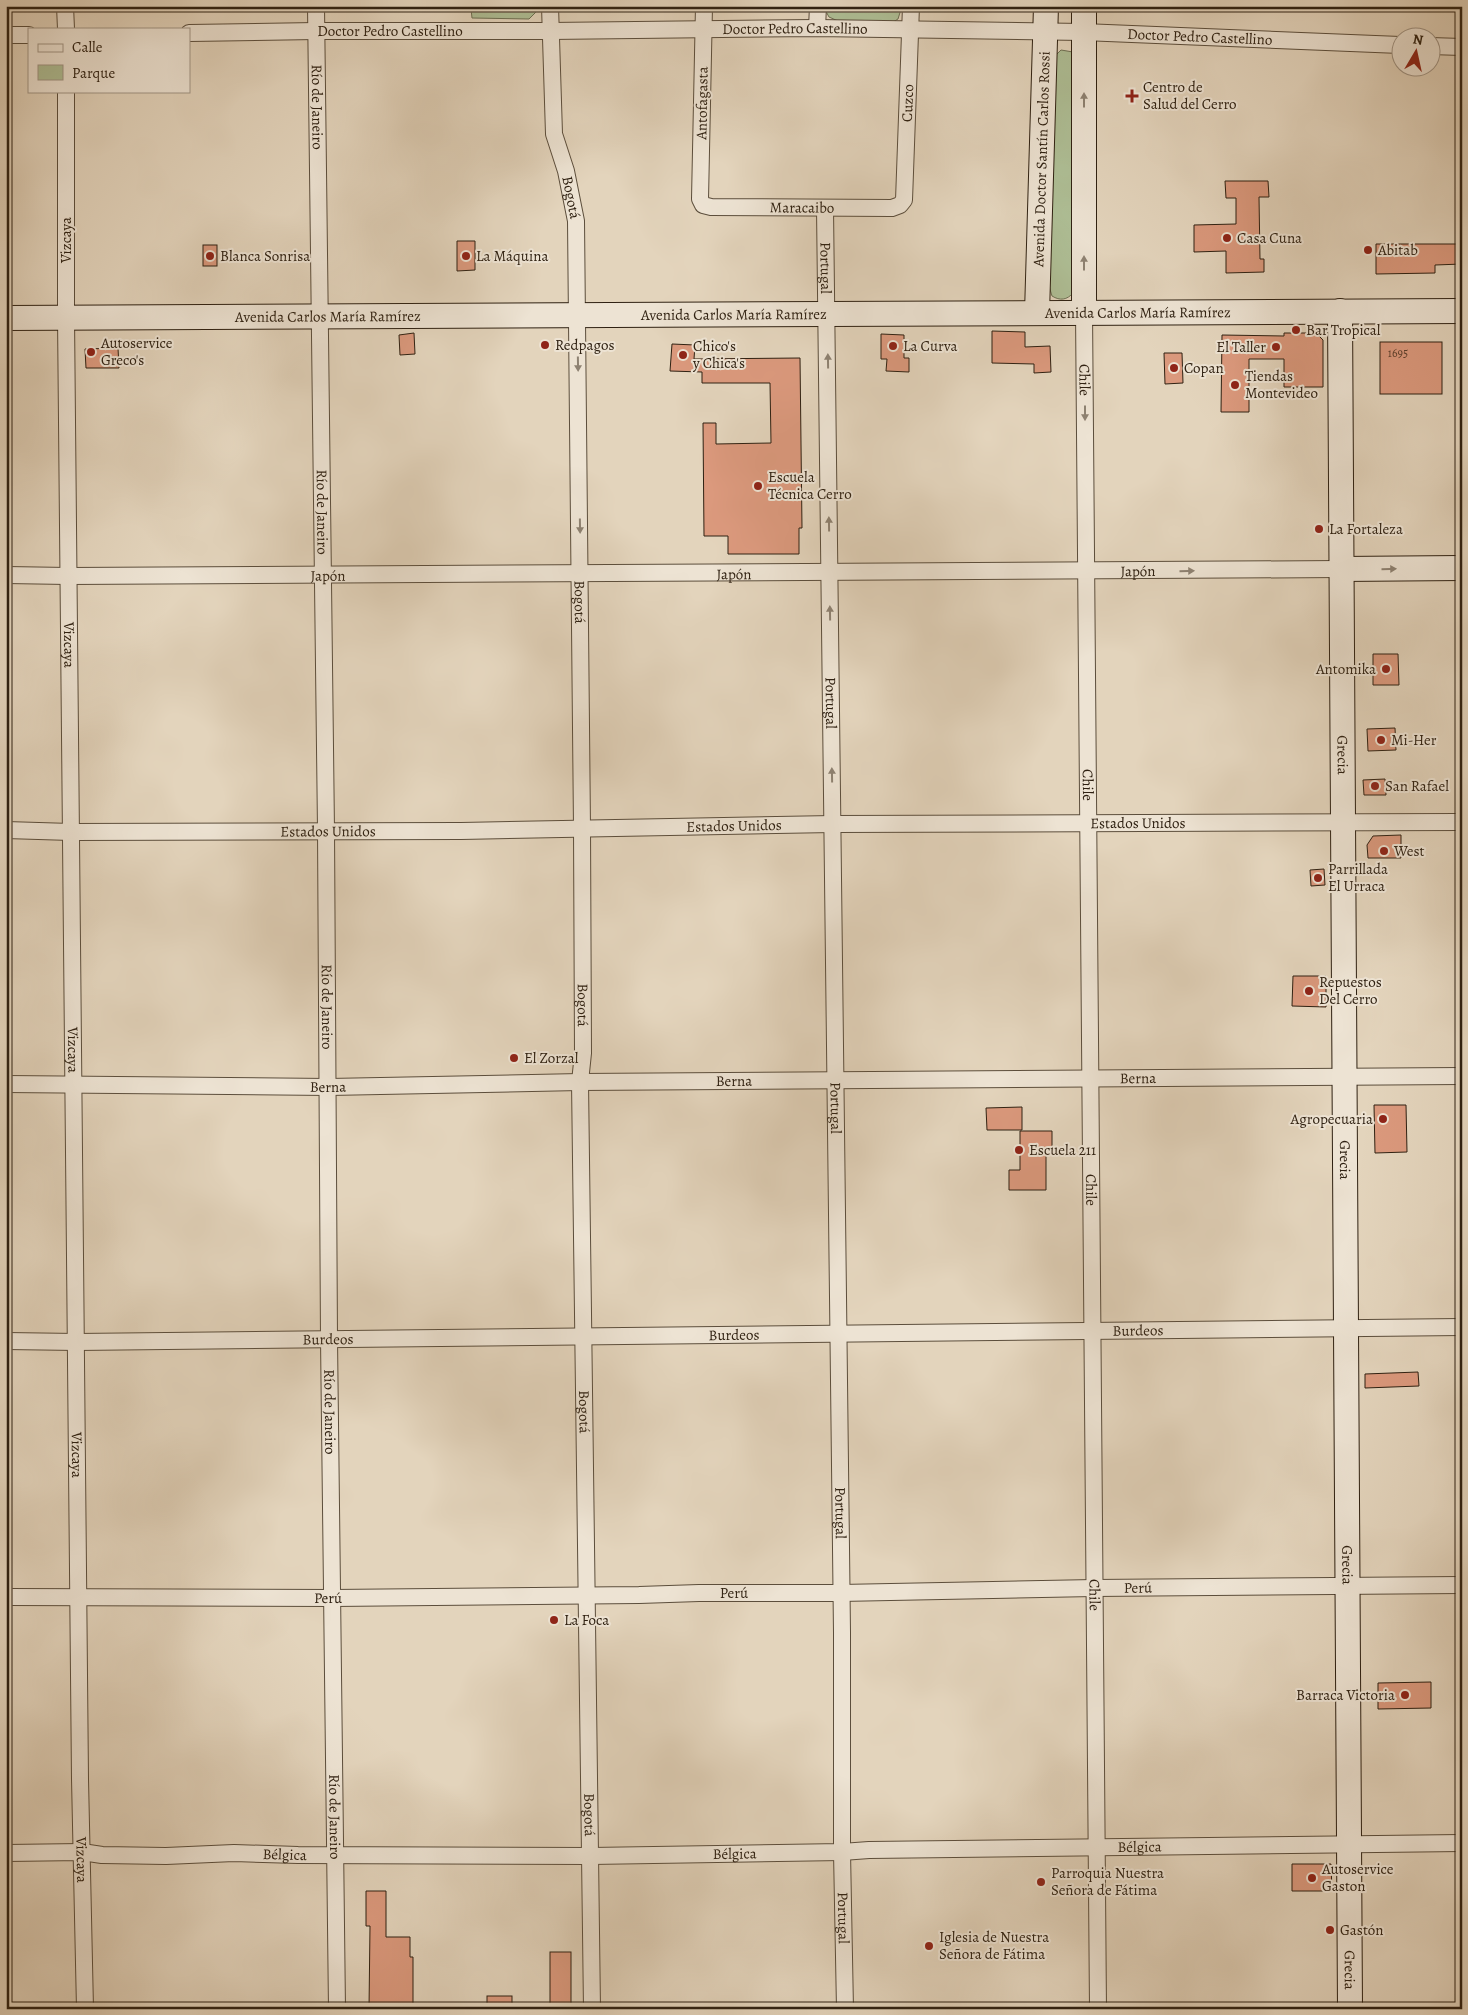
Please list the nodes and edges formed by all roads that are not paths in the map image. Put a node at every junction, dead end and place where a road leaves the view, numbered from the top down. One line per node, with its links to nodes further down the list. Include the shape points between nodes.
1 (65, 6): 9 (street)
2 (316, 6): 13 (street, Río de Janeiro)
3 (550, 6): 14 (street, Bogotá)
4 (704, 6): 11 (street, Antofagasta)
5 (818, 6): 10 (street)
6 (911, 6): 12 (street, Cuzco)
7 (1046, 6): 15 (street, Avenida Doctor Santín Carlos Rossi)
8 (1084, 6): 16 (street)
9 (66, 28)
10 (817, 28): 11 (street, Doctor Pedro Castellino); 12 (street, Doctor Pedro Castellino)
11 (704, 29): 14 (street, Doctor Pedro Castellino); 24 (street, Antofagasta)
12 (910, 30): 15 (street, Doctor Pedro Castellino); 25 (street, Cuzco)
13 (316, 31): 14 (street, Doctor Pedro Castellino); 17 (street, Doctor Pedro Castellino); 34 (street, Río de Janeiro)
14 (550, 31): 31 (street, Bogotá, via 554,134 566,171 576,221)
15 (1045, 32): 16 (street, Doctor Pedro Castellino); 30 (street, Avenida Doctor Santín Carlos Rossi)
16 (1083, 32): 20 (street, Doctor Pedro Castellino); 27 (street, one-way to 16)
17 (190, 33)
18 (6, 35): 19 (street)
19 (28, 35)
20 (1390, 44)
21 (1440, 46): 22 (street)
22 (1462, 47)
23 (66, 92): 33 (street, Vizcaya)
24 (700, 199): 26 (street, Maracaibo, via 703,205 711,207)
25 (904, 200): 26 (street, Maracaibo, via 892,208)
26 (826, 208): 32 (street, Portugal)
27 (1084, 311): 28 (street, Avenida Carlos María Ramírez); 30 (street, Avenida Carlos María Ramírez); 39 (street, Chile, one-way to 39)
28 (1340, 311): 29 (street, Avenida Carlos María Ramírez); 37 (street, Grecia)
29 (1462, 311)
30 (1037, 312): 32 (street, Avenida Carlos María Ramírez)
31 (578, 315): 32 (street, Avenida Carlos María Ramírez); 34 (street, Avenida Carlos María Ramírez); 43 (street, Bogotá, one-way to 43)
32 (827, 315): 38 (street, Portugal, one-way to 32)
33 (66, 317): 34 (street, Avenida Carlos María Ramírez); 35 (street, Avenida Carlos María Ramírez); 41 (street, Vizcaya)
34 (320, 317): 42 (street, Río de Janeiro)
35 (6, 318)
36 (1462, 568): 37 (street, Japón, one-way to 36)
37 (1340, 569): 39 (street, Japón, one-way to 37); 45 (street, Grecia)
38 (830, 572): 39 (street, Japón); 43 (street, Japón); 47 (street, Portugal, one-way to 38)
39 (1086, 572): 44 (street, Chile)
40 (6, 574): 41 (street, Japón)
41 (68, 576): 42 (street, Japón); 51 (street, Vizcaya)
42 (323, 576): 43 (street, Japón); 50 (street, Río de Janeiro)
43 (580, 576): 48 (street, Bogotá)
44 (1087, 822): 45 (street, Estados Unidos); 47 (street, Estados Unidos); 54 (street, Chile)
45 (1343, 822): 46 (street, Estados Unidos); 52 (street, Grecia)
46 (1462, 822)
47 (833, 824): 48 (street, Estados Unidos); 55 (street, Portugal)
48 (582, 828): 50 (street, Estados Unidos); 56 (street, Bogotá, via 583,1053)
49 (6, 830): 51 (street, Estados Unidos)
50 (326, 830): 51 (street, Estados Unidos); 59 (street, Río de Janeiro)
51 (71, 832): 58 (street, Vizcaya)
52 (1344, 1076): 53 (street, Berna); 54 (street, Berna); 61 (street, Grecia)
53 (1462, 1076)
54 (1090, 1079): 55 (street, Berna); 62 (street, Chile)
55 (835, 1081): 56 (street, Berna); 63 (street, Portugal)
56 (580, 1082): 59 (street, Berna); 64 (street, Bogotá)
57 (6, 1084): 58 (street, Berna)
58 (74, 1086): 59 (street, Berna); 67 (street, Vizcaya)
59 (329, 1087): 65 (street, Río de Janeiro)
60 (1462, 1327): 61 (street, Burdeos)
61 (1346, 1328): 62 (street, Burdeos); 69 (street, Grecia)
62 (1091, 1330): 63 (street, Burdeos); 70 (street, Chile)
63 (837, 1333): 64 (street, Burdeos); 71 (street, Portugal)
64 (584, 1336): 65 (street, Burdeos); 72 (street, Bogotá)
65 (329, 1339): 67 (street, Burdeos); 75 (street, Río de Janeiro)
66 (6, 1341): 67 (street, Burdeos)
67 (77, 1342): 74 (street, Vizcaya)
68 (1462, 1585): 69 (street, Perú)
69 (1348, 1587): 70 (street, Perú); 77 (street, Grecia)
70 (1094, 1588): 71 (street, Perú); 78 (street, Chile)
71 (840, 1593): 72 (street, Perú); 80 (street, Portugal)
72 (588, 1596): 75 (street, Perú); 83 (street, Bogotá)
73 (6, 1597): 74 (street, Perú)
74 (80, 1597): 75 (street, Perú); 79 (street, Vizcaya)
75 (333, 1598): 82 (street, Río de Janeiro)
76 (1462, 1843): 77 (street, Bélgica)
77 (1349, 1845): 78 (street, Bélgica); 89 (street, Grecia)
78 (1097, 1848): 80 (street, Bélgica); 88 (street, Chile)
79 (82, 1852): 81 (street, Bélgica); 82 (street, Bélgica, via 166,1856 234,1853); 84 (street, Vizcaya)
80 (842, 1852): 83 (street, Bélgica); 87 (street, Portugal)
81 (6, 1853)
82 (334, 1855): 83 (street, Bélgica); 85 (street, Río de Janeiro)
83 (591, 1856): 86 (street, Bogotá)
84 (85, 2009)
85 (336, 2009)
86 (592, 2009)
87 (845, 2009)
88 (1098, 2009)
89 (1350, 2009)

